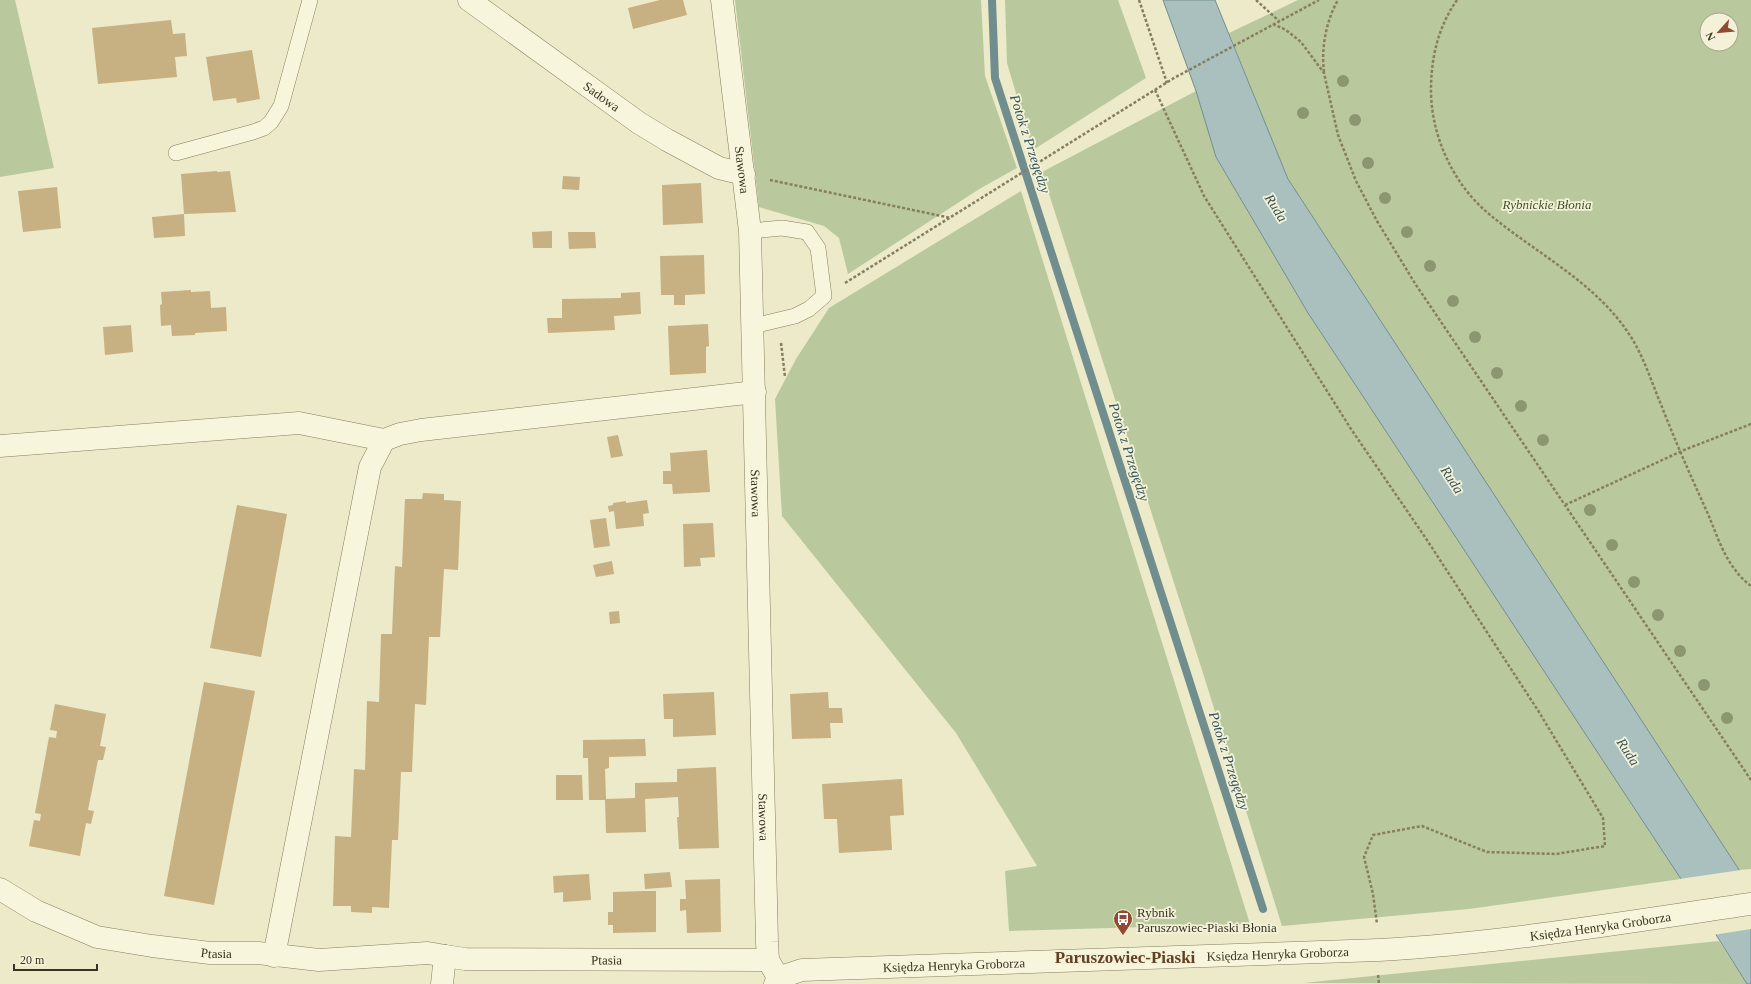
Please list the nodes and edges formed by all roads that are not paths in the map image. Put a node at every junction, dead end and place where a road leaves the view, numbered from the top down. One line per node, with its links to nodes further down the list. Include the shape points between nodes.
1 (310, 0): 4 (lane, via 281,106 271,122 253,132)
2 (469, 0): 5 (street, Sadowa, via 639,123 719,168)
3 (722, 0): 5 (street, Stawowa)
4 (176, 153)
5 (744, 174): 6 (street, Stawowa)
6 (750, 231): 7 (street, Stawowa); 7 (lane, via 782,228 807,232 818,248 824,296 809,309 795,316)
7 (753, 326): 8 (street, Stawowa)
8 (755, 392): 9 (street, via 421,430); 15 (street, Stawowa)
9 (384, 440): 10 (street, via 299,423); 13 (street, via 370,466)
10 (0, 446)
11 (0, 889): 13 (street, Ptasia, via 36,911 97,937 210,953)
12 (1751, 904): 16 (street, Księdza Henryka Groborza, via 1445,945 1379,950 802,970 790,972)
13 (274, 956): 14 (street, Ptasia, via 319,960 428,954)
14 (445, 956): 15 (street, Ptasia, via 465,959); 17 (street)
15 (768, 960): 16 (street, Stawowa)
16 (777, 981)
17 (442, 984)

